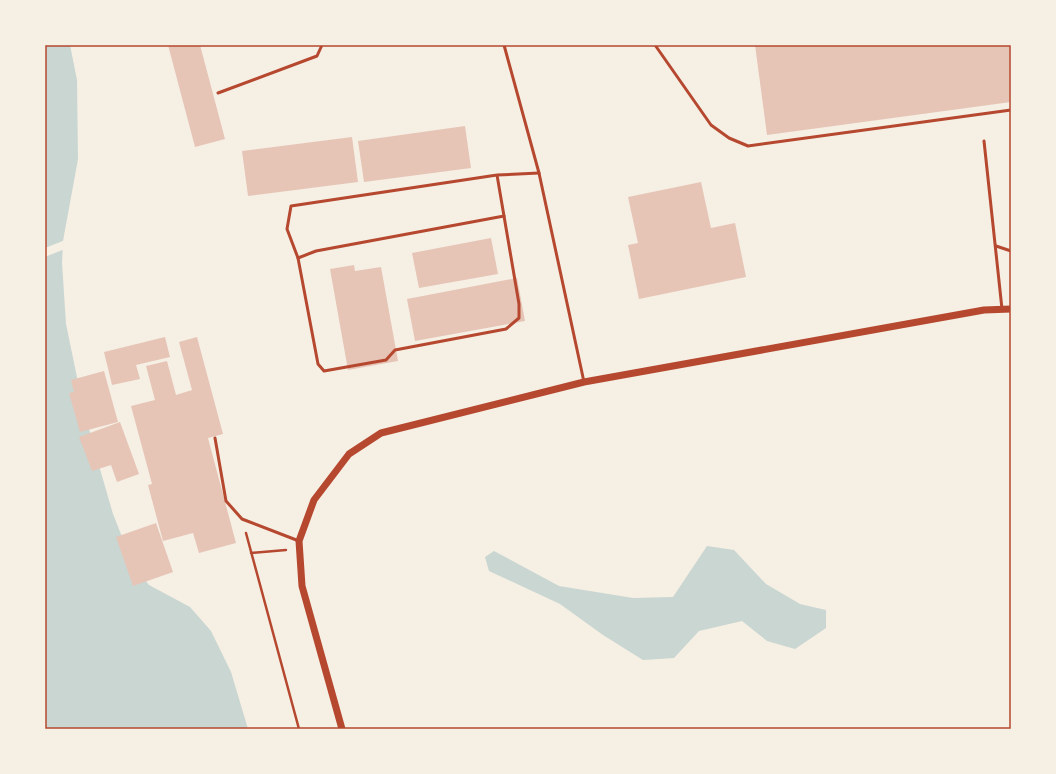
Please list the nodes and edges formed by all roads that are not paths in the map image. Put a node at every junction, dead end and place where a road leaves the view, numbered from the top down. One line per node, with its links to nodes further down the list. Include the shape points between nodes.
1 (322, 45): 4 (lane, via 317,56)
2 (504, 45): 7 (lane)
3 (655, 45): 5 (lane, via 711,125 729,138 748,146)
4 (218, 93)
5 (1011, 110)
6 (984, 142): 10 (lane)
7 (539, 173): 8 (lane); 15 (lane)
8 (496, 175): 9 (lane); 12 (lane, via 291,206 287,229)
9 (504, 216): 12 (lane, via 316,251); 12 (lane, via 519,304 519,318 506,329 395,350 386,360 324,371 318,364)
10 (996, 246): 11 (lane); 13 (lane)
11 (1011, 251)
12 (298, 258)
13 (1002, 309): 14 (street); 15 (street, via 984,310)
14 (1011, 310)
15 (584, 382): 17 (street, via 381,433 350,454 314,500)
16 (215, 438): 17 (lane, via 226,501 242,519)
17 (299, 544): 18 (street, via 302,586)
18 (342, 729)

